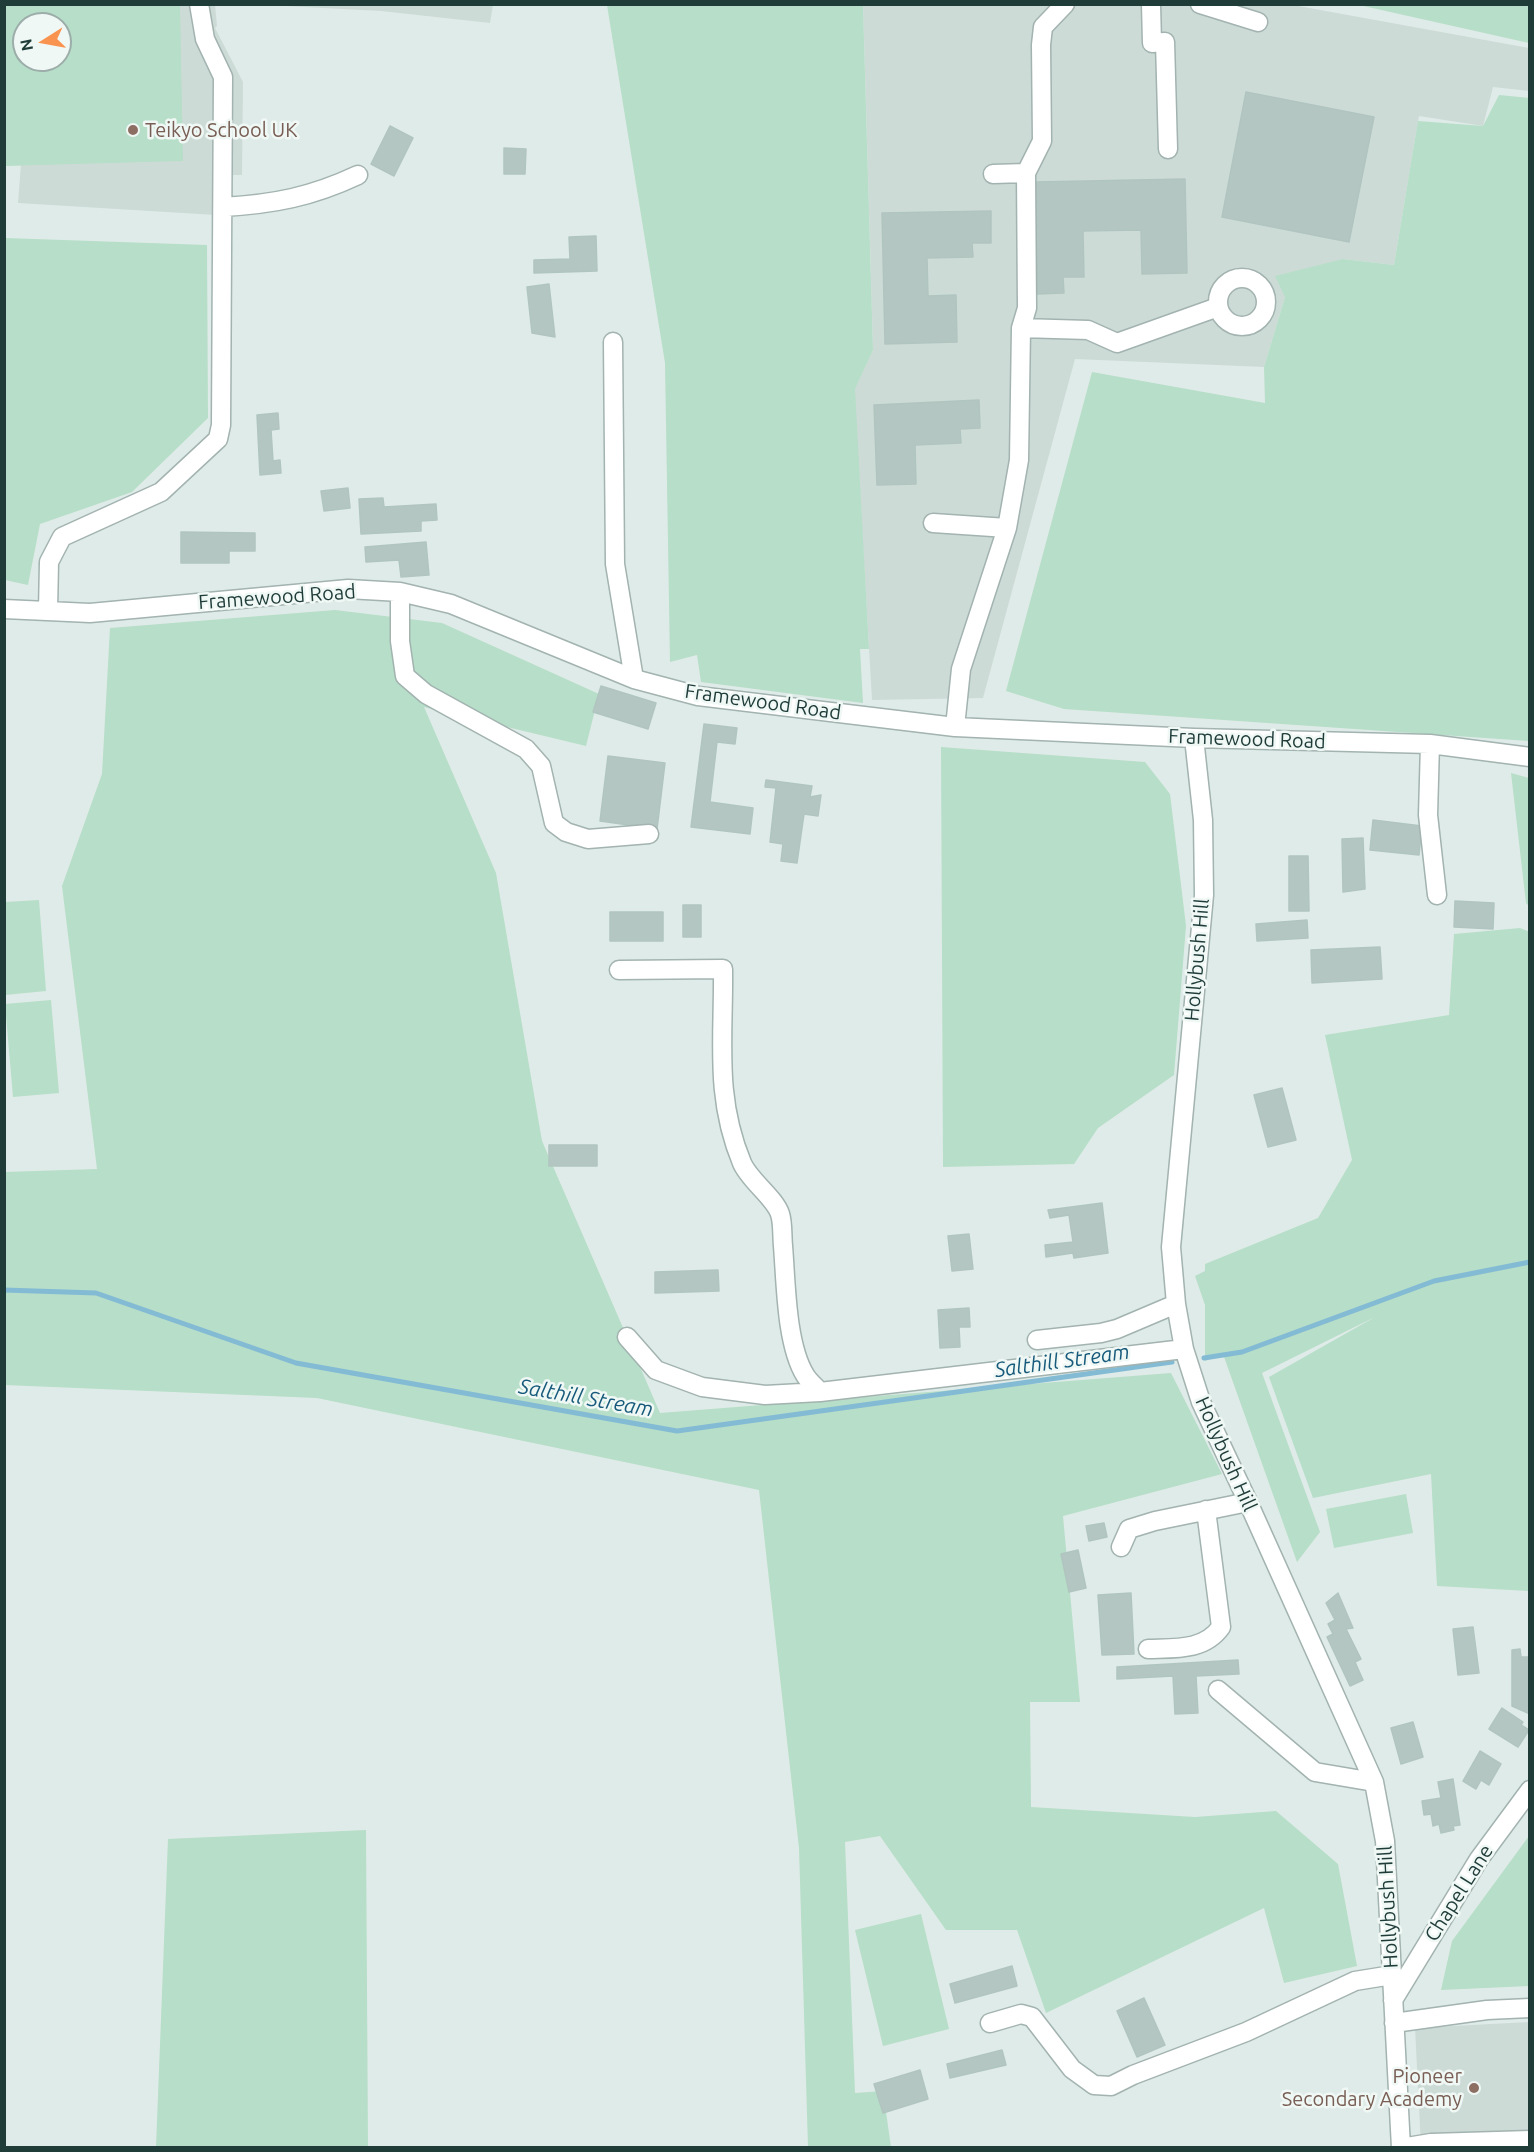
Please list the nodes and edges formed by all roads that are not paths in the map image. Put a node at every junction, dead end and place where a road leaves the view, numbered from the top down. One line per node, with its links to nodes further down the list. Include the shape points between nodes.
1 (199, 4): 10 (street, via 205,39 223,77)
2 (1065, 4): 7 (street, via 1038,24 1042,141)
3 (1151, 4): 6 (street, via 1152,42 1165,42)
4 (1200, 4): 5 (street)
5 (1258, 22)
6 (1168, 149)
7 (1026, 173): 8 (street); 12 (street, via 1027,308)
8 (993, 174)
9 (358, 175): 10 (street, via 297,198)
10 (223, 207): 18 (street, via 222,410 218,439 161,492 62,537 49,562)
11 (1218, 307): 12 (street, via 1117,343 1088,330)
12 (1021, 328): 15 (street, via 1019,460)
13 (613, 342): 19 (street, via 615,564)
14 (933, 524): 15 (street)
15 (1007, 528): 20 (street, via 961,669)
16 (400, 592): 18 (street, Framewood Road, via 348,589 90,613); 19 (street, Framewood Road, via 451,604); 24 (street, via 405,676 426,694 526,749 541,766 554,823 566,832 588,839)
17 (4, 609): 18 (street, Framewood Road)
18 (48, 611)
19 (634, 679): 20 (street, Framewood Road, via 698,696)
20 (955, 727): 21 (street, Framewood Road)
21 (1194, 738): 22 (street, Framewood Road); 27 (street, Hollybush Hill, via 1203,820 1204,895 1171,1247)
22 (1430, 744): 23 (street, Framewood Road); 25 (street, via 1428,815)
23 (1530, 757)
24 (649, 834)
25 (1437, 895)
26 (619, 970): 31 (street, via 723,969 720,1049 730,1129 742,1166 780,1212 790,1328 805,1376)
27 (1176, 1304): 29 (street, via 1109,1331); 30 (street, Hollybush Hill)
28 (627, 1337): 31 (street, via 656,1370 702,1387 765,1395)
29 (1037, 1340)
30 (1184, 1349): 31 (street); 32 (street, Hollybush Hill, via 1201,1402)
31 (820, 1392)
32 (1248, 1502): 33 (street); 37 (street, Hollybush Hill)
33 (1206, 1510): 34 (street, via 1129,1529); 35 (street, via 1221,1627 1203,1643)
34 (1120, 1547)
35 (1148, 1649)
36 (1218, 1690): 37 (street, via 1315,1772)
37 (1374, 1782): 39 (street, Hollybush Hill, via 1384,1841)
38 (1530, 1790): 40 (street, Chapel Lane, via 1479,1859)
39 (1392, 1975): 40 (street, Hollybush Hill); 42 (street, via 1355,1981 1246,2032 1111,2086 1094,2085 1072,2069 1032,2017 1021,2014)
40 (1393, 2000): 43 (street, Hollybush Hill)
41 (1530, 2008): 43 (street)
42 (990, 2023)
43 (1394, 2023): 45 (street, Hollybush Hill)
44 (1530, 2140): 45 (street, via 1431,2143)
45 (1401, 2148)

